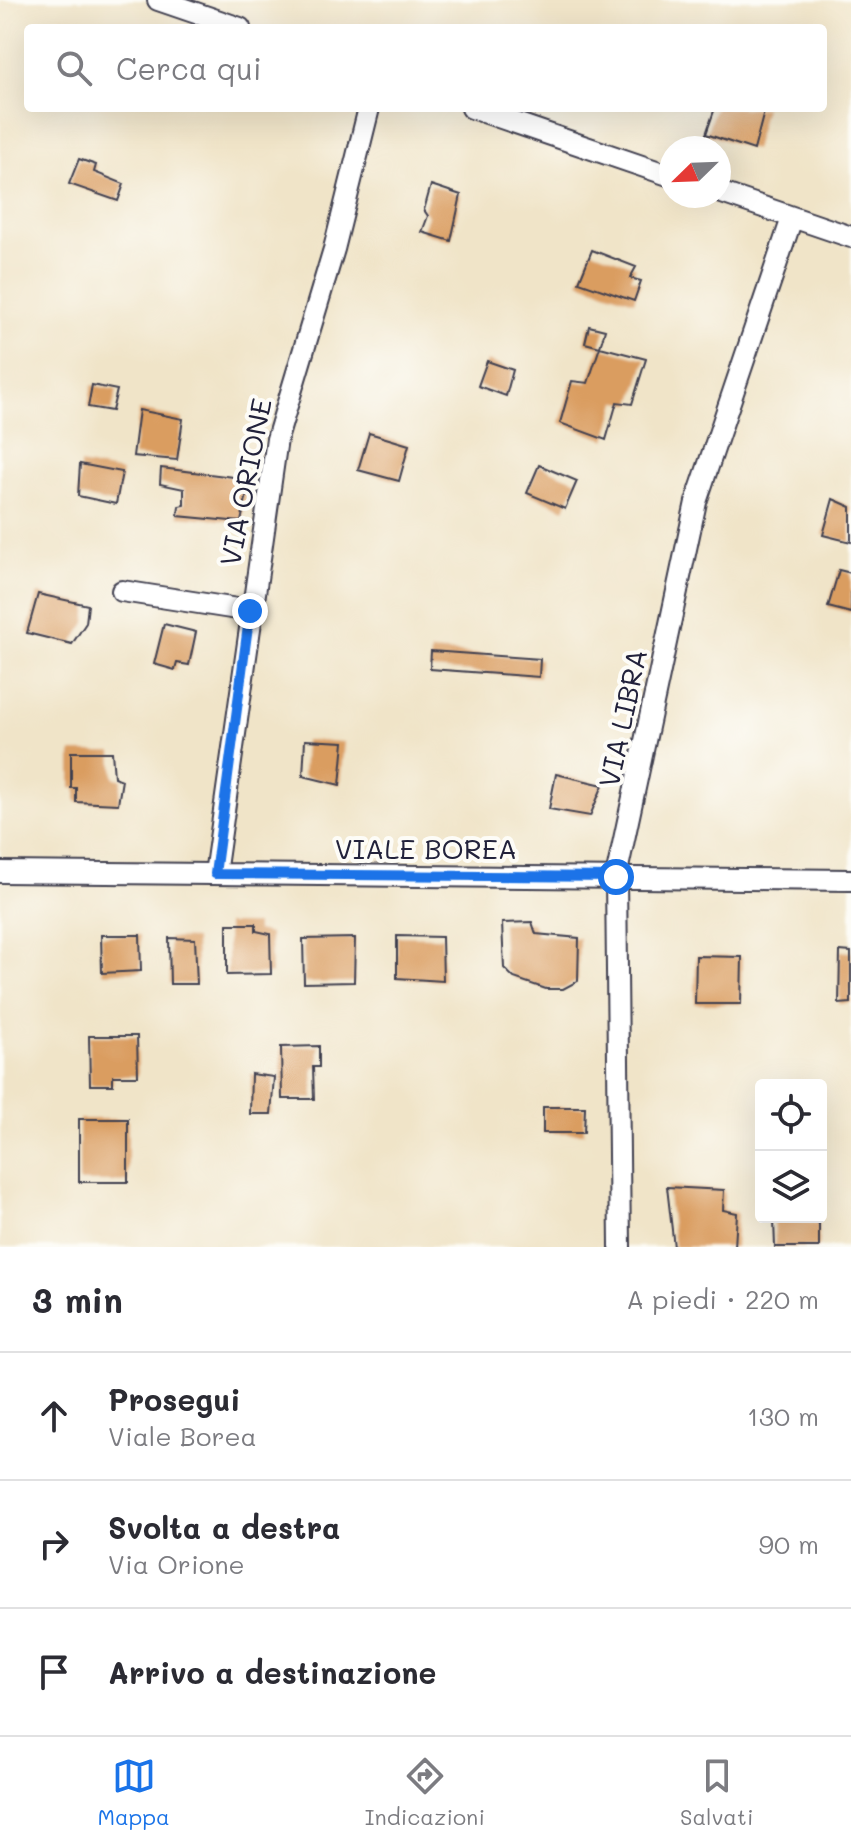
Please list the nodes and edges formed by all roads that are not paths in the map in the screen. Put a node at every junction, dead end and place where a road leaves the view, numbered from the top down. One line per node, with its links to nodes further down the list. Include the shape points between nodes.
1 (158, 0): 2 (street)
2 (228, 24)
3 (368, 112): 10 (street, VIA ORIONE, via 277,439)
4 (484, 112): 5 (street)
5 (659, 172)
6 (731, 196): 7 (street)
7 (792, 218): 8 (street); 13 (street, VIA LIBRA, via 696,502)
8 (851, 237)
9 (122, 591): 10 (street)
10 (250, 611): 12 (street, VIA ORIONE)
11 (0, 872): 12 (street, VIALE BOREA)
12 (215, 874): 13 (street, VIALE BOREA)
13 (616, 877): 14 (street, VIALE BOREA); 15 (street, VIA LIBRA)
14 (851, 880)
15 (620, 1247)

